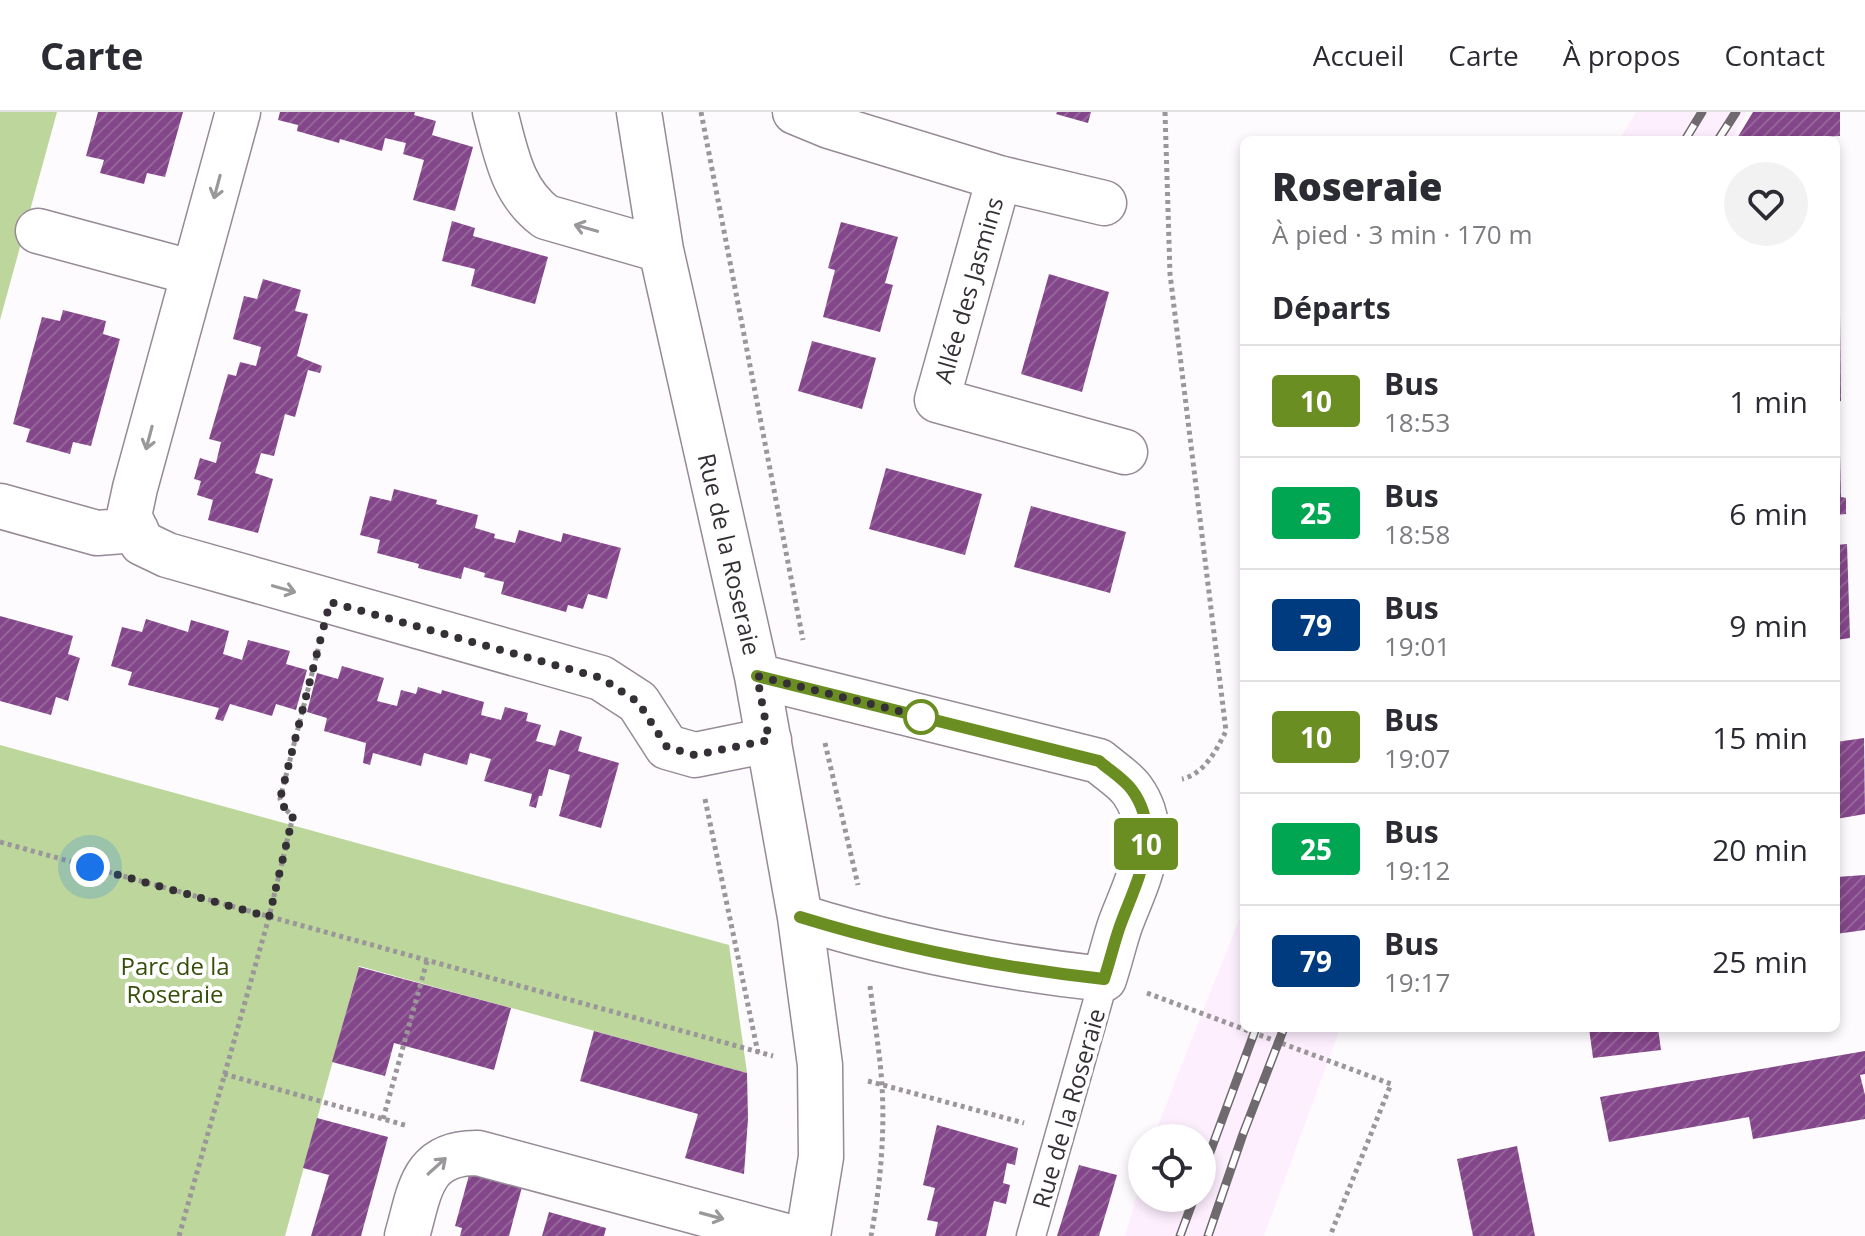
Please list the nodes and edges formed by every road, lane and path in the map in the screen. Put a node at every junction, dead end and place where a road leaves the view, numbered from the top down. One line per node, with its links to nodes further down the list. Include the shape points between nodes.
1 (238, 112): 11 (street, one-way to 11)
2 (495, 112): 10 (street, one-way to 2, via 546,217 530,205 516,186)
3 (639, 112): 10 (street, Rue de la Roseraie)
4 (701, 112): 17 (path)
5 (795, 112): 7 (street, Allée des Jasmins)
6 (1165, 112): 20 (path, via 1170,274 1226,731 1193,777)
7 (999, 178): 8 (street, Allée des Jasmins); 12 (street, Allée des Jasmins, via 937,400)
8 (1104, 203)
9 (38, 231): 11 (street)
10 (661, 250): 16 (street, Rue de la Roseraie)
11 (194, 273): 14 (street, one-way to 14, via 135,488 129,516)
12 (1125, 452)
13 (0, 506): 14 (street, via 97,533)
14 (136, 530): 15 (street, one-way to 15, via 142,543 167,555)
15 (330, 602): 19 (street, via 601,678 638,702 667,747); 22 (path, via 280,799 293,816)
16 (757, 676): 17 (street); 18 (street, Rue de la Roseraie)
17 (813, 690): 20 (street, via 1099,761); 24 (path, via 863,907)
18 (769, 740): 19 (street); 23 (street, Rue de la Roseraie)
19 (695, 755): 25 (path, via 758,1053)
20 (1132, 790): 26 (street, via 1146,823 1146,847)
21 (0, 842): 22 (path)
22 (269, 917): 25 (path); 31 (path)
23 (800, 917): 24 (street); 30 (street, Rue de la Roseraie)
24 (864, 937): 26 (street); 32 (path)
25 (427, 961): 33 (path)
26 (1104, 979): 34 (lane, Rue de la Roseraie)
27 (1176, 1003): 28 (path)
28 (1240, 1027)
29 (1253, 1032): 43 (path, via 1391,1084)
30 (820, 1065): 32 (path); 40 (street, Rue de la Roseraie, via 821,1157)
31 (224, 1074): 33 (path); 37 (path)
32 (882, 1085): 34 (path); 41 (path, via 878,1197)
33 (383, 1119): 35 (path, via 410,1126)
34 (1060, 1133): 42 (lane, Rue de la Roseraie)
35 (442, 1159): 36 (street, via 478,1153); 38 (street, one-way to 35, via 421,1187)
36 (651, 1218): 39 (street, one-way to 39)
37 (179, 1236)
38 (407, 1236)
39 (786, 1236)
40 (808, 1236)
41 (871, 1236)
42 (1031, 1236)
43 (1330, 1236)

